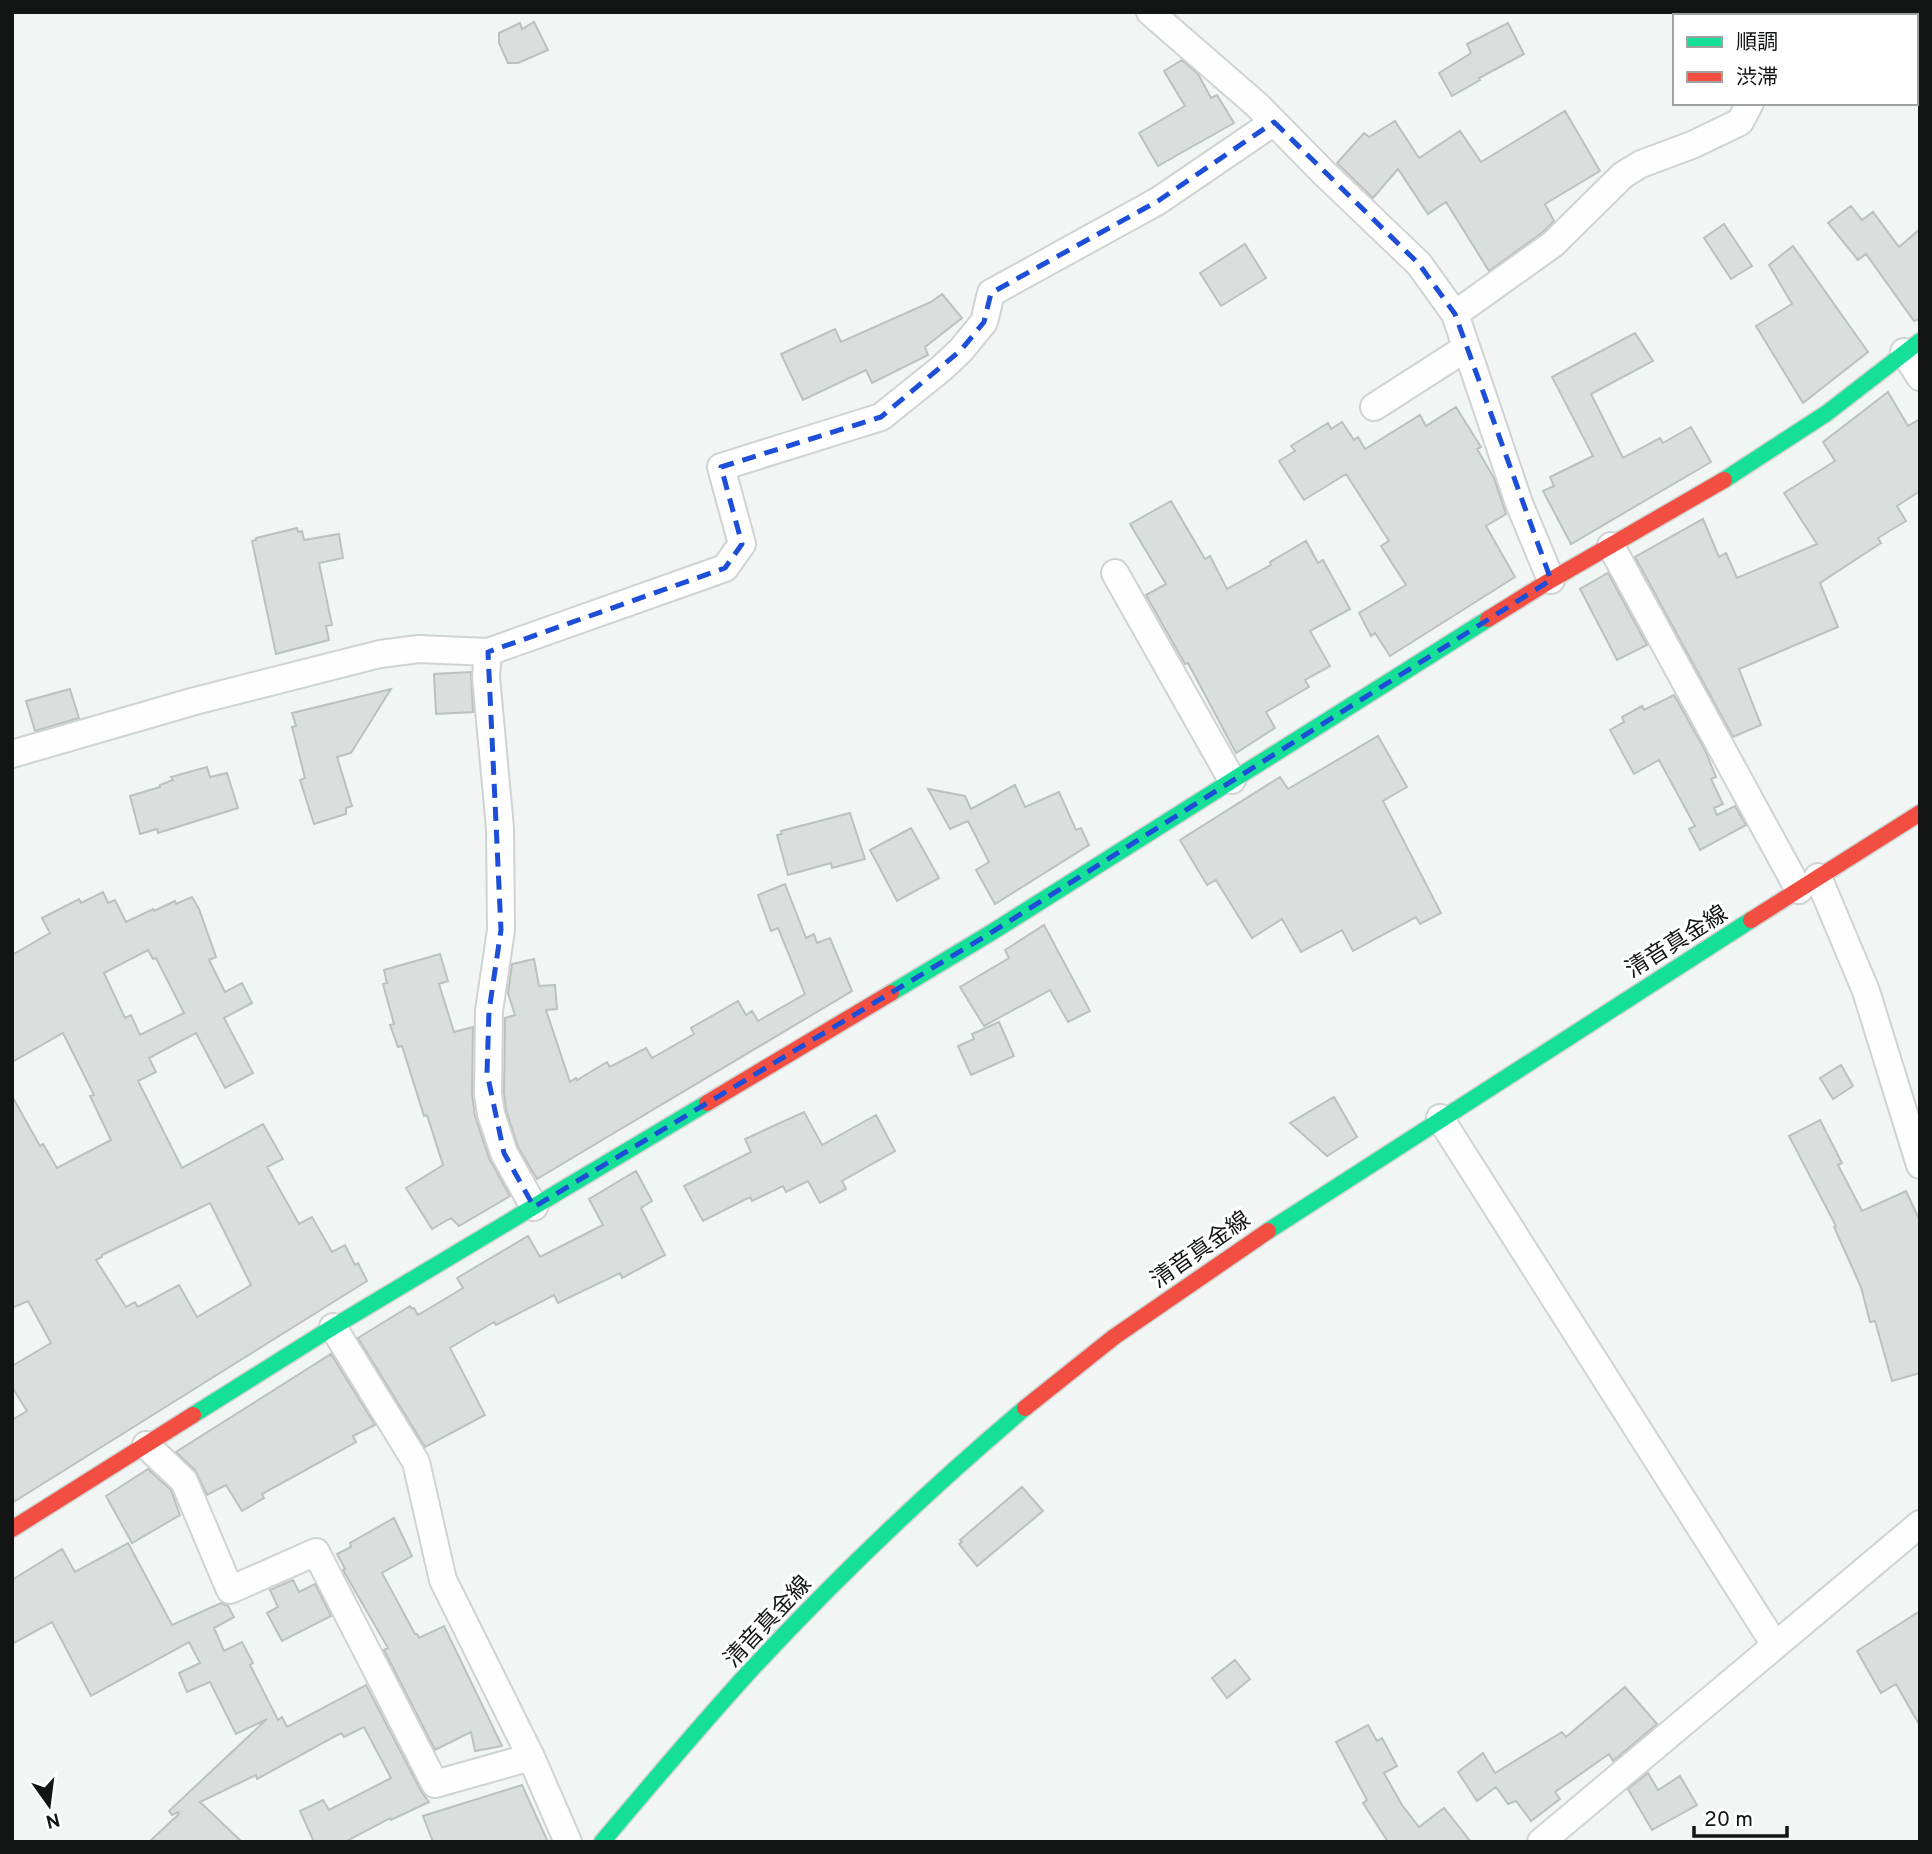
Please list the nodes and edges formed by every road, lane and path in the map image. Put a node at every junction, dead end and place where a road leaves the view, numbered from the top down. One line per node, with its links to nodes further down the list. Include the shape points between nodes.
1 (1150, 12): 3 (street)
2 (1749, 105): 4 (street, via 1740,122 1623,175 1553,243)
3 (1274, 122): 4 (street, via 1419,264); 12 (street, via 1158,201 991,293 984,322 961,350 881,417 721,467 742,544 725,568)
4 (1454, 313): 6 (street)
5 (1912, 347): 7 (street); 9 (street, via 1827,414)
6 (1466, 348): 8 (street); 11 (street, via 1519,503)
7 (1920, 377)
8 (1374, 407)
9 (1611, 546): 11 (street); 16 (street)
10 (1115, 573): 14 (street)
11 (1551, 580): 14 (street)
12 (488, 652): 13 (street, via 419,649 380,654); 19 (street, via 486,677 500,828 501,930 489,1011 488,1094 504,1153)
13 (12, 754)
14 (1232, 780): 19 (street, via 989,934)
15 (1920, 813): 16 (street, 清音真金線)
16 (1809, 883): 17 (street, 清音真金線); 18 (street, via 1866,991)
17 (1440, 1118): 24 (street); 27 (street, 清音真金線, via 1141,1318 957,1468 768,1652)
18 (1920, 1165)
19 (534, 1207): 20 (street)
20 (333, 1326): 21 (street); 25 (street, via 416,1462 443,1580)
21 (146, 1445): 23 (street); 25 (street, via 184,1481 230,1590 316,1552 435,1784)
22 (1919, 1527): 24 (street)
23 (12, 1529)
24 (1775, 1645): 28 (street)
25 (531, 1758): 26 (street)
26 (568, 1842)
27 (603, 1842)
28 (1541, 1842)

